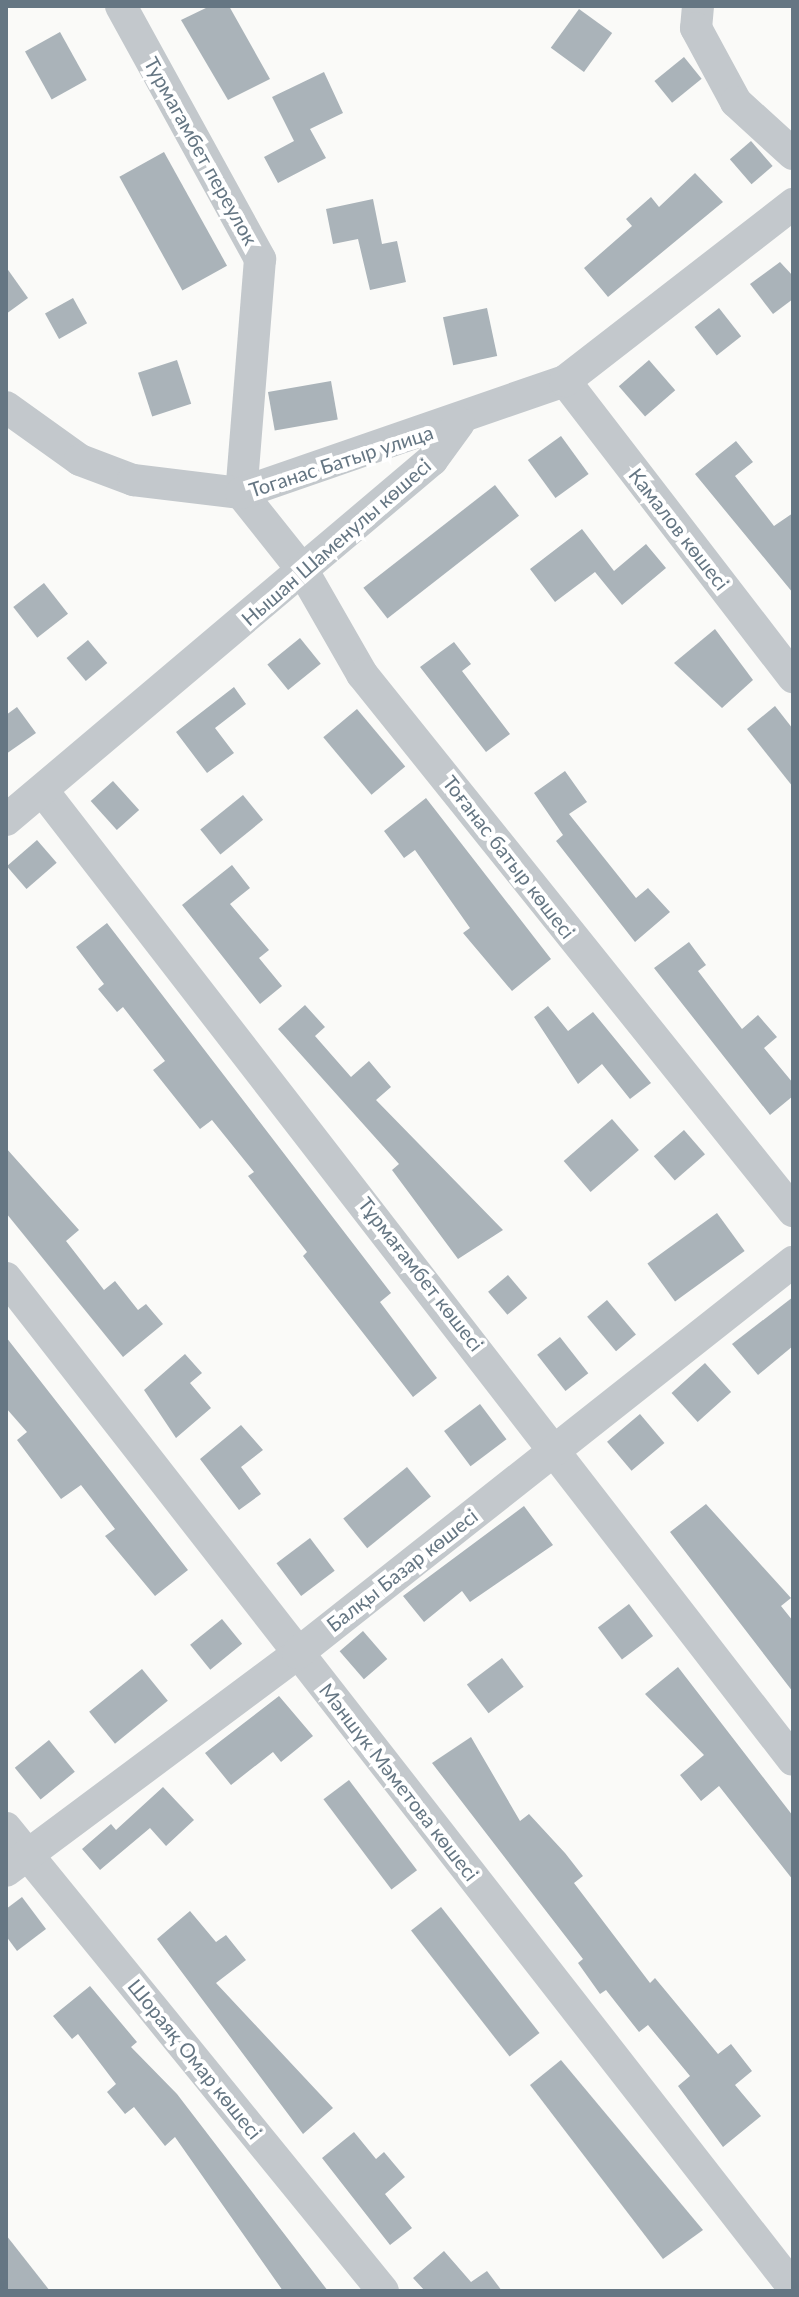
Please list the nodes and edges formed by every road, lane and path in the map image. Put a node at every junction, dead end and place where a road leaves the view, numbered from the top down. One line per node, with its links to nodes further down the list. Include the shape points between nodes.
1 (121, 6): 8 (street, Турмагамбет переулок, via 260,259)
2 (695, 7): 3 (street, via 696,28 736,102)
3 (793, 154)
4 (793, 204): 5 (street)
5 (565, 381): 7 (street); 10 (street, Камалов көшесі)
6 (6, 407): 8 (street, Тоганас Батыр улица, via 80,460 133,480)
7 (459, 423): 8 (street, Тоганас Батыр улица); 9 (street, Нышан Шаменулы көшесі, via 432,460)
8 (241, 493): 9 (street, Тоғанас батыр көшесі)
9 (303, 571): 11 (street, Нышан Шаменулы көшесі); 13 (street, Тоғанас батыр көшесі, via 362,674)
10 (793, 677)
11 (43, 791): 12 (street, Нышан Шаменулы көшесі); 16 (street, Тұрмағамбет көшесі)
12 (6, 820)
13 (793, 1211)
14 (793, 1262): 16 (street, Балқы Базар көшесі)
15 (6, 1278): 17 (street, Мәншүк Мәметова көшесі)
16 (557, 1447): 17 (street, Балқы Базар көшесі); 18 (street, Тұрмағамбет көшесі)
17 (298, 1653): 20 (street, Балқы Базар көшесі); 21 (street, Мәншүк Мәметова көшесі)
18 (793, 1760)
19 (6, 1828): 20 (street, Шораяқ Омар көшесі)
20 (16, 1863): 22 (street, Шораяқ Омар көшесі)
21 (793, 2287)
22 (383, 2291)

